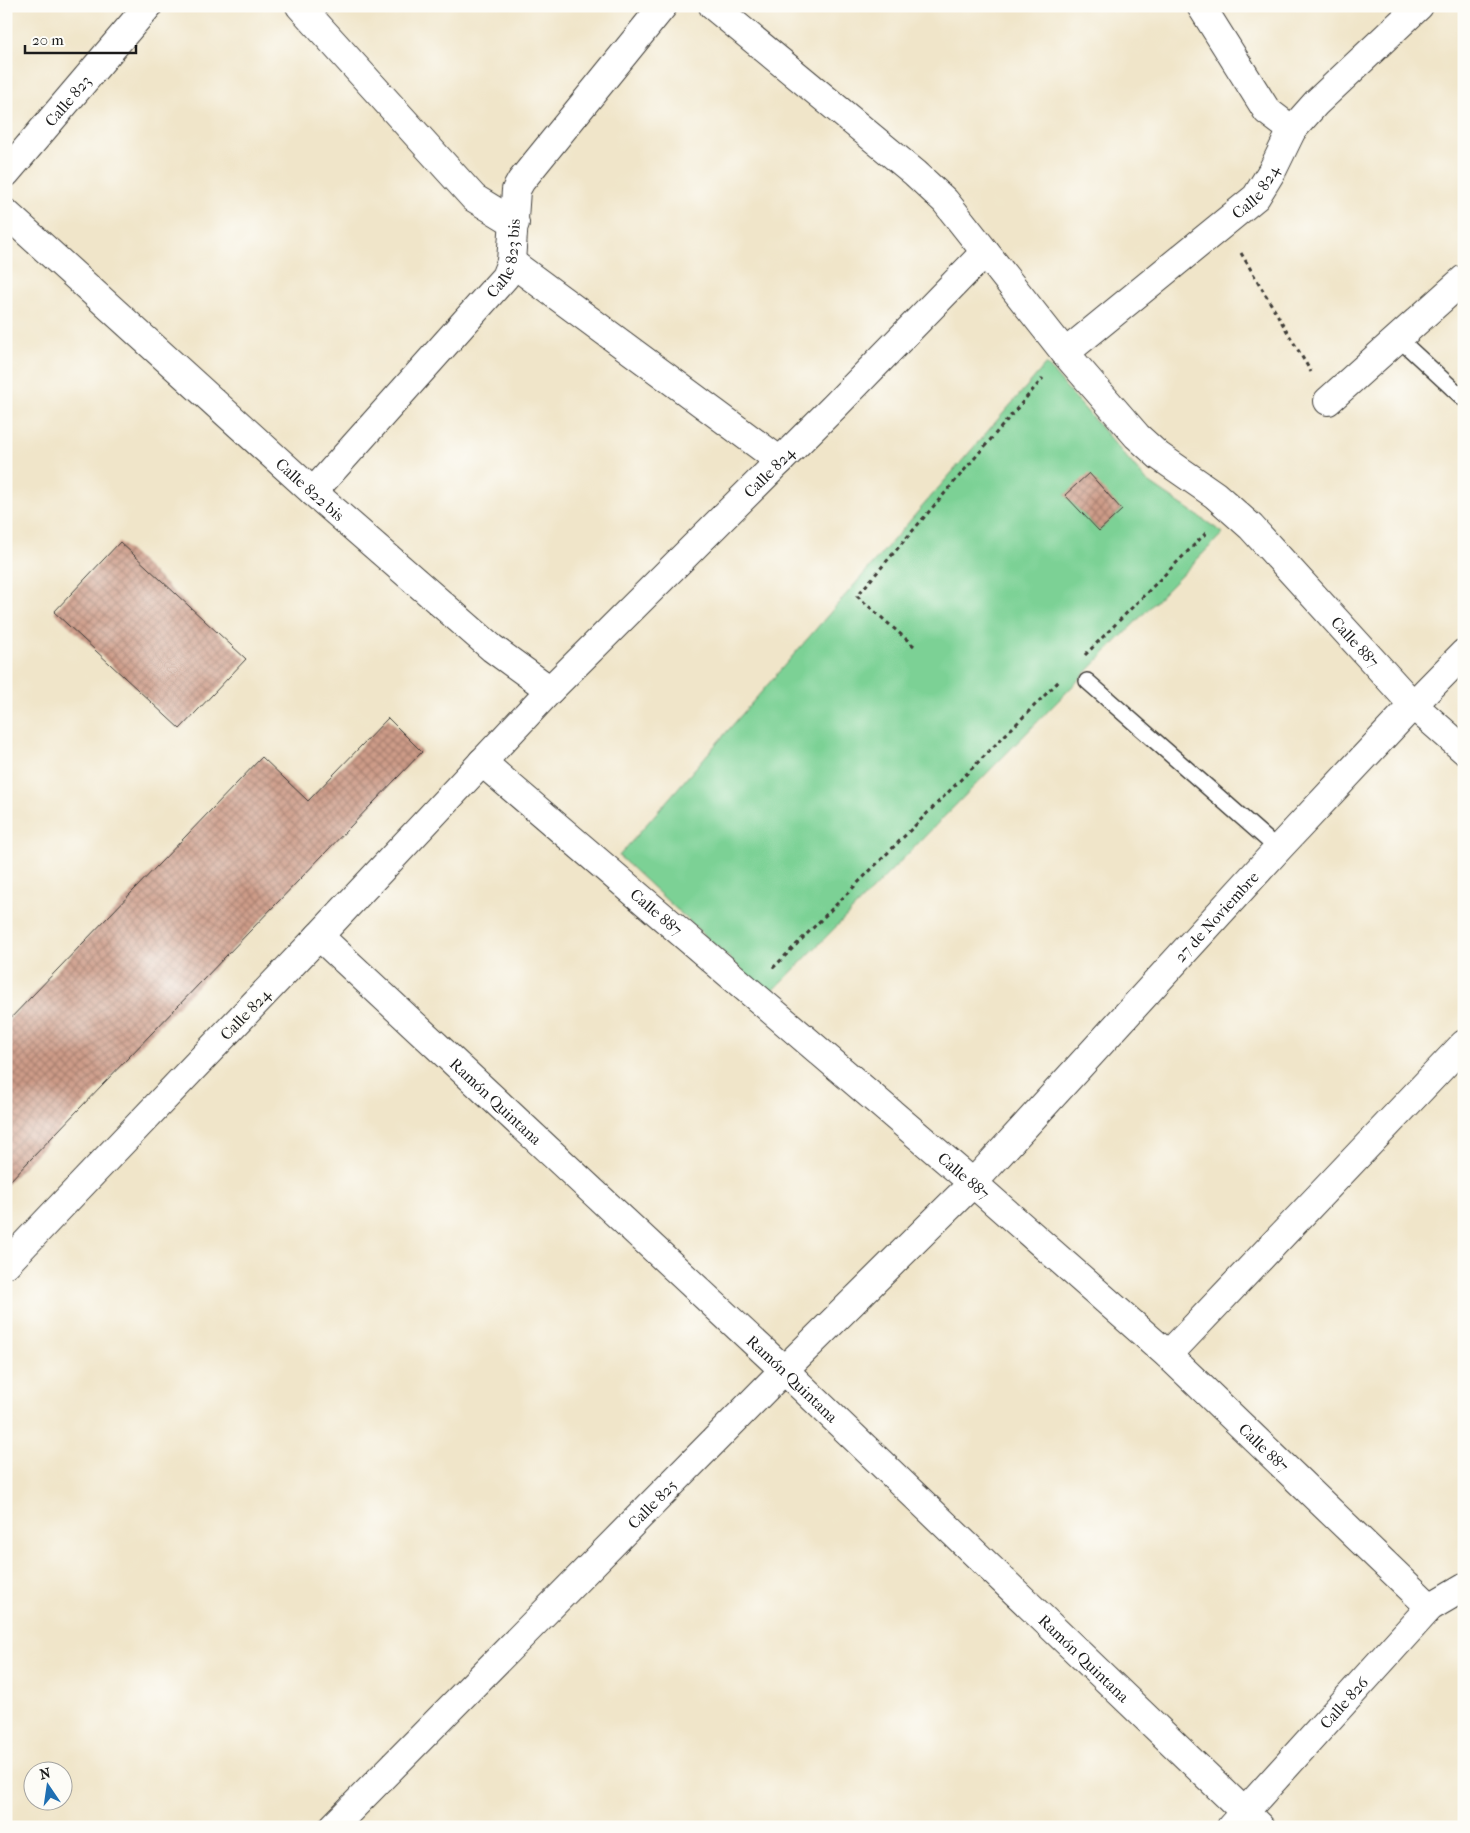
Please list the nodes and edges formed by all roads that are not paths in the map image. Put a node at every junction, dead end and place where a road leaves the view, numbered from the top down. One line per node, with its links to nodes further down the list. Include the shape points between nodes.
1 (148, 6): 8 (street, Calle 823)
2 (300, 6): 10 (street, via 474,198)
3 (663, 6): 10 (street, Calle 823 bis, via 520,181 516,190)
4 (713, 6): 11 (street, Calle 887, via 915,173 945,201)
5 (1201, 6): 7 (street, via 1267,111)
6 (1419, 6): 7 (street, Calle 824, via 1316,103)
7 (1292, 130): 15 (street, Calle 824, via 1256,197)
8 (6, 173)
9 (6, 213): 19 (street, Calle 822 bis)
10 (515, 223): 12 (street, Calle 823 bis)
11 (985, 252): 15 (street, Calle 887); 18 (street, Calle 824)
12 (511, 262): 18 (street); 19 (street, Calle 823 bis, via 505,277)
13 (1464, 279): 14 (street)
14 (1399, 338): 16 (lane); 17 (street)
15 (1065, 353): 23 (street, Calle 887, via 1137,436 1159,456 1215,495 1251,527)
16 (1464, 399)
17 (1328, 401)
18 (780, 461): 22 (street, Calle 824)
19 (313, 492): 22 (street, Calle 822 bis, via 492,648)
20 (1464, 653): 23 (street, 27 de Noviembre)
21 (1087, 681): 26 (lane)
22 (550, 690): 25 (street)
23 (1413, 705): 24 (street, Calle 887); 26 (street, 27 de Noviembre)
24 (1464, 750)
25 (482, 762): 27 (street, Calle 824); 29 (street, Calle 887)
26 (1278, 850): 29 (street, 27 de Noviembre)
27 (319, 936): 30 (street, Calle 824); 32 (street, Ramón Quintana)
28 (1464, 1044): 31 (street)
29 (973, 1183): 31 (street, Calle 887); 32 (street, Calle 825)
30 (6, 1264)
31 (1168, 1355): 34 (street, Calle 887)
32 (784, 1370): 35 (street, Ramón Quintana); 36 (street, Calle 825)
33 (1464, 1588): 34 (street, Calle 826)
34 (1430, 1607): 35 (street, Calle 826)
35 (1245, 1822)
36 (332, 1827)

